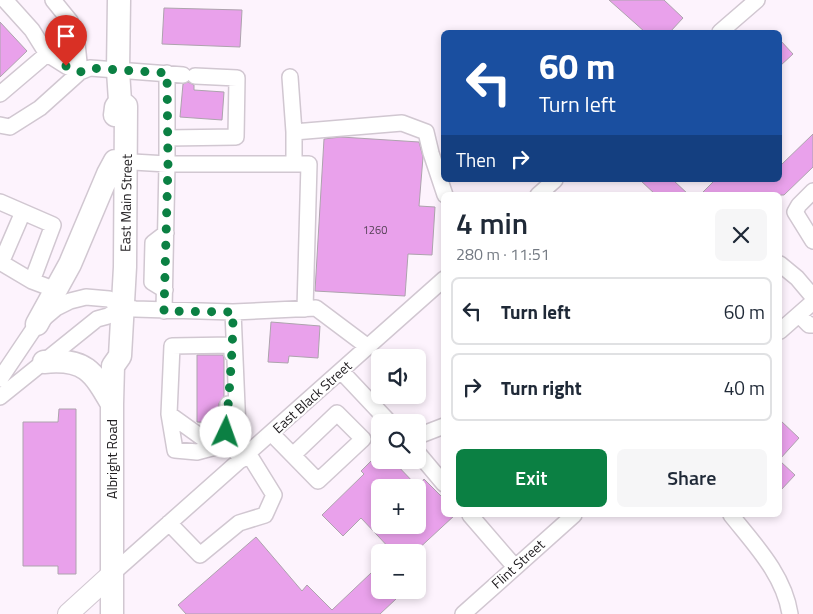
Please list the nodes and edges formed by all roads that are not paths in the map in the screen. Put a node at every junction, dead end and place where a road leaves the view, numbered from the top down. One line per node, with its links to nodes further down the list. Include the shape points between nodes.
1 (4, 0): 5 (street); 7 (street, via 32,30)
2 (53, 0): 9 (street, via 76,34)
3 (119, 0): 8 (highway, East Main Street)
4 (757, 0): 6 (street)
5 (0, 4)
6 (722, 30)
7 (47, 54): 9 (street); 12 (street)
8 (118, 71): 9 (street, via 90,68); 10 (street); 17 (highway, East Main Street, via 120,101 116,107)
9 (80, 72): 13 (street, via 40,108 10,127)
10 (167, 73): 15 (street, via 237,78 236,137); 16 (street)
11 (290, 77): 14 (street)
12 (0, 94)
13 (0, 125)
14 (294, 132): 20 (street); 21 (street, via 402,123 426,132)
15 (219, 137): 16 (street); 19 (street)
16 (167, 138): 18 (street)
17 (121, 161): 18 (street); 32 (highway, via 108,174); 35 (highway, East Main Street, via 118,227 125,267)
18 (168, 164): 19 (street); 37 (street)
19 (218, 164): 20 (street)
20 (294, 164): 36 (street, via 309,164)
21 (441, 181)
22 (553, 182): 24 (street)
23 (813, 191): 27 (street, via 795,212)
24 (541, 192)
25 (0, 202): 26 (street)
26 (23, 212): 28 (street); 30 (street, via 53,225)
27 (813, 241)
28 (0, 263): 30 (street)
29 (782, 266): 33 (street)
30 (32, 281): 32 (street)
31 (441, 282): 44 (street, East Black Street)
32 (56, 290): 40 (highway)
33 (813, 297)
34 (813, 302): 39 (street)
35 (113, 308): 37 (street); 40 (street, via 86,297 56,308); 45 (street); 49 (highway, Albright Road, via 120,356 113,366)
36 (305, 309): 38 (street); 44 (street, via 316,308)
37 (164, 311): 38 (street)
38 (233, 312): 43 (street)
39 (799, 315): 41 (street, via 809,326); 42 (street)
40 (38, 324): 47 (street)
41 (813, 325)
42 (782, 330)
43 (233, 345): 50 (street, via 172,346); 50 (street, via 226,432 208,442); 55 (street, via 238,430)
44 (368, 347): 46 (street, East Black Street)
45 (44, 362): 48 (street); 49 (highway, via 62,360 83,366 99,381)
46 (340, 371): 51 (street); 53 (street, East Black Street)
47 (0, 379)
48 (0, 397)
49 (112, 404): 65 (highway, Albright Road)
50 (169, 414): 55 (street, via 175,450 197,452)
51 (381, 414)
52 (441, 427): 54 (street)
53 (271, 433): 56 (street, East Black Street); 57 (street)
54 (426, 433)
55 (231, 443): 56 (street)
56 (245, 456): 63 (street, East Black Street); 63 (street, via 274,495 265,515 239,523 200,555)
57 (293, 456): 57 (street, via 318,481 363,439 337,413)
58 (426, 463): 59 (street)
59 (441, 480)
60 (472, 517): 64 (street)
61 (572, 517): 64 (street, Flint Street)
62 (733, 517): 69 (street, via 776,574 788,597)
63 (169, 523): 65 (street, East Black Street)
64 (515, 567): 68 (street, Flint Street)
65 (113, 573): 66 (main road, East Black Street); 67 (highway, Albright Road)
66 (68, 614)
67 (112, 614)
68 (463, 614)
69 (790, 614)

